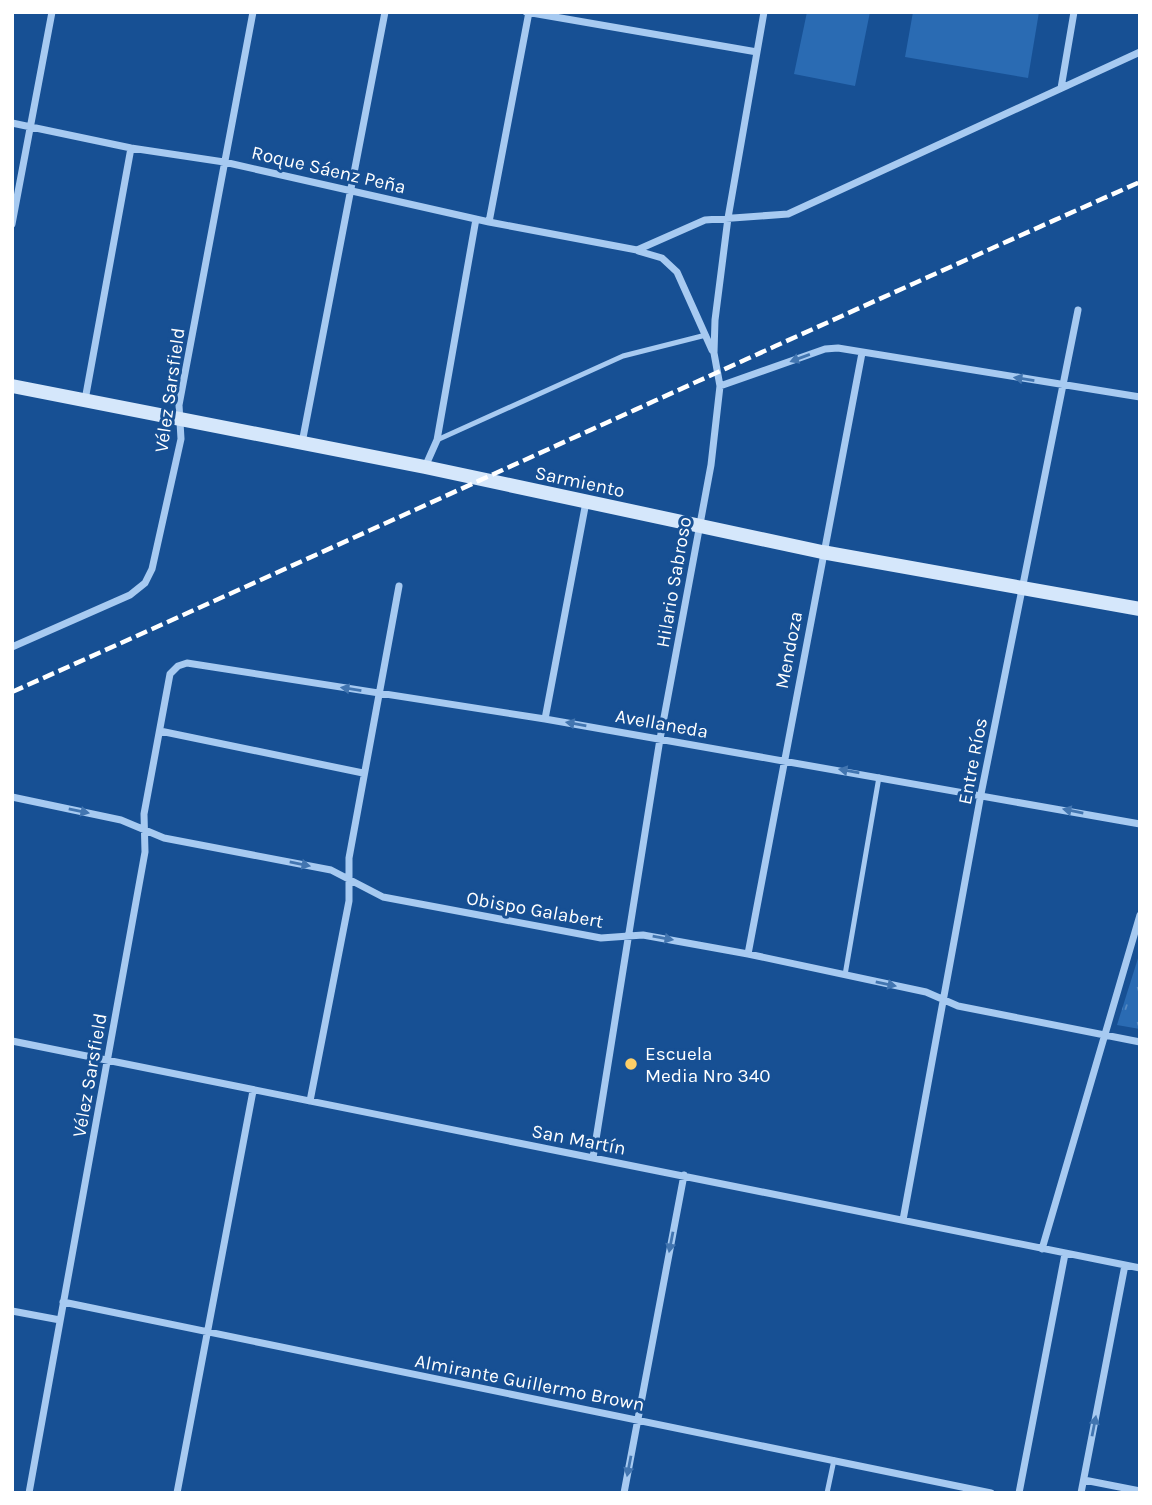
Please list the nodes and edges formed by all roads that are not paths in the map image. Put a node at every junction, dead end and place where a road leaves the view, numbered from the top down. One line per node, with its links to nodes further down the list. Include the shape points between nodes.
1 (52, 12): 11 (street)
2 (253, 12): 13 (street, Vélez Sarsfield)
3 (385, 12): 14 (street)
4 (528, 12): 7 (street); 17 (street)
5 (764, 12): 7 (street, Hilario Sabroso)
6 (1074, 12): 9 (street)
7 (757, 52): 15 (street, Hilario Sabroso)
8 (1140, 52): 9 (street)
9 (1061, 88): 15 (street, via 788,214)
10 (12, 123): 11 (street, Roque Sáenz Peña)
11 (30, 127): 12 (street, Roque Sáenz Peña); 18 (street)
12 (131, 148): 13 (street, Roque Sáenz Peña); 28 (street)
13 (224, 162): 14 (street, Roque Sáenz Peña); 29 (street, Vélez Sarsfield)
14 (353, 189): 16 (street, Roque Sáenz Peña); 31 (street)
15 (728, 218): 19 (street, via 705,220); 22 (street, Hilario Sabroso)
16 (477, 219): 17 (street, Roque Sáenz Peña); 30 (street)
17 (489, 222): 19 (street, Roque Sáenz Peña)
18 (12, 224)
19 (637, 250): 21 (street, Roque Sáenz Peña, via 662,258 677,272)
20 (1078, 310): 26 (street, Entre Ríos)
21 (706, 335): 22 (street, Roque Sáenz Peña); 30 (lane, via 623,356)
22 (714, 353): 25 (street, Hilario Sabroso)
23 (862, 353): 25 (street, one-way to 25, via 825,349); 26 (street, one-way to 23); 35 (street, Mendoza)
24 (12, 386): 28 (street, Sarmiento)
25 (720, 386): 34 (street, Hilario Sabroso)
26 (1063, 386): 27 (street); 37 (street, Entre Ríos)
27 (1140, 397)
28 (85, 401): 29 (street, Sarmiento)
29 (180, 418): 31 (street, Sarmiento); 39 (street, Vélez Sarsfield, via 181,439 145,583 131,596)
30 (437, 440): 32 (street)
31 (302, 443): 32 (street, Sarmiento)
32 (425, 467): 33 (street, Sarmiento)
33 (586, 502): 34 (street, Sarmiento); 42 (street)
34 (699, 527): 35 (street, Sarmiento); 44 (street, Hilario Sabroso)
35 (822, 552): 37 (street, Sarmiento); 45 (street, Mendoza)
36 (399, 586): 41 (street)
37 (1023, 588): 38 (street, Sarmiento); 48 (street, Entre Ríos)
38 (1140, 609)
39 (12, 647)
40 (178, 666): 41 (street, Avellaneda, one-way to 40, via 187,663); 43 (street, Vélez Sarsfield, via 170,674)
41 (379, 693): 42 (street, Avellaneda); 46 (street)
42 (545, 719): 44 (street, Avellaneda, one-way to 42)
43 (160, 731): 46 (street); 51 (street, Vélez Sarsfield, via 144,814)
44 (660, 738): 45 (street, Avellaneda); 54 (street, Hilario Sabroso)
45 (783, 760): 47 (street, Avellaneda, one-way to 45); 55 (street, Mendoza)
46 (363, 773): 52 (street)
47 (880, 777): 48 (street, Avellaneda); 56 (lane)
48 (981, 794): 50 (street, Avellaneda, one-way to 48); 57 (street, Entre Ríos)
49 (12, 797): 51 (street, Obispo Galabert, one-way to 51, via 121,820)
50 (1140, 824)
51 (145, 831): 52 (street, Obispo Galabert, one-way to 52, via 331,870); 61 (street, Vélez Sarsfield)
52 (349, 880): 54 (street, Obispo Galabert, via 383,897 601,938); 63 (street, via 349,901)
53 (1140, 915): 58 (street)
54 (629, 937): 55 (street, Obispo Galabert, one-way to 55, via 643,935); 64 (street, Hilario Sabroso)
55 (748, 954): 56 (street, Obispo Galabert)
56 (845, 975): 57 (street, Obispo Galabert, one-way to 57)
57 (942, 998): 58 (street, Obispo Galabert, via 958,1006); 66 (street, Entre Ríos)
58 (1103, 1036): 60 (street, Obispo Galabert); 67 (street)
59 (12, 1041): 61 (street, San Martín)
60 (1140, 1042)
61 (108, 1059): 62 (street, San Martín); 71 (street, Vélez Sarsfield)
62 (253, 1091): 63 (street, San Martín); 74 (street)
63 (310, 1101): 64 (street, San Martín)
64 (593, 1157): 65 (street, San Martín)
65 (684, 1175): 66 (street, San Martín); 75 (street, one-way to 75)
66 (903, 1220): 67 (street, San Martín)
67 (1042, 1249): 68 (street, San Martín)
68 (1065, 1254): 69 (street, San Martín); 84 (street)
69 (1125, 1265): 70 (street, San Martín); 77 (street, one-way to 69)
70 (1140, 1268)
71 (63, 1302): 73 (street, Vélez Sarsfield); 74 (street, Almirante Guillermo Brown)
72 (12, 1311): 73 (street)
73 (60, 1320): 79 (street, Vélez Sarsfield)
74 (207, 1333): 75 (street, Almirante Guillermo Brown); 80 (street)
75 (638, 1420): 76 (street, Almirante Guillermo Brown); 81 (street, one-way to 81)
76 (834, 1460): 82 (lane); 83 (street, Almirante Guillermo Brown)
77 (1084, 1480): 78 (street); 85 (street)
78 (1140, 1491)
79 (29, 1493)
80 (177, 1493)
81 (624, 1493)
82 (827, 1493)
83 (991, 1493)
84 (1019, 1493)
85 (1081, 1493)

